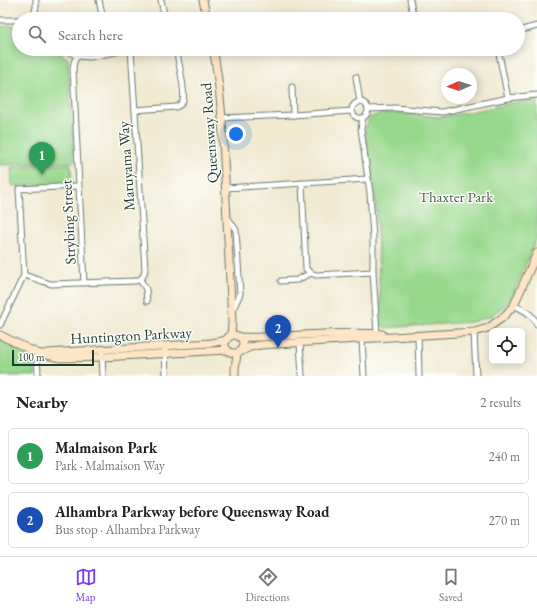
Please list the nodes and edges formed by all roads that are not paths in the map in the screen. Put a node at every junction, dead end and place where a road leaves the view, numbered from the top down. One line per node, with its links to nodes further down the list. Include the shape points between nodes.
1 (36, 0): 6 (street)
2 (99, 0): 7 (street)
3 (161, 0): 8 (street)
4 (204, 0): 9 (street)
5 (410, 0): 10 (street)
6 (35, 12)
7 (102, 12)
8 (164, 12)
9 (206, 12)
10 (413, 12)
11 (0, 20): 12 (street)
12 (12, 20)
13 (537, 26): 14 (street)
14 (525, 29)
15 (77, 56): 16 (street); 34 (street, Strybing Street, via 73,68)
16 (93, 56)
17 (131, 56): 27 (street, Maruyama Way)
18 (177, 56): 27 (street, via 184,91 181,105)
19 (215, 56): 30 (street, Queensway Road)
20 (499, 56): 24 (street)
21 (356, 77): 25 (street)
22 (292, 87): 29 (street)
23 (537, 95): 24 (street)
24 (508, 98): 26 (street, via 442,112 395,108)
25 (360, 102): 26 (street); 28 (street, via 355,104)
26 (368, 109): 31 (street)
27 (135, 110): 40 (street, Maruyama Way, via 145,268)
28 (352, 111): 29 (street); 31 (street, via 356,117)
29 (293, 115): 30 (street)
30 (222, 118): 35 (street, Queensway Road)
31 (363, 118): 32 (street, via 361,129)
32 (368, 178): 33 (street); 37 (street)
33 (302, 183): 35 (street); 38 (street, via 306,269)
34 (78, 186): 39 (street, via 19,189); 42 (street, Strybing Street)
35 (225, 188): 52 (street, Queensway Road)
36 (537, 253): 44 (street)
37 (373, 272): 38 (street, via 316,275); 48 (street)
38 (311, 273): 41 (street, via 297,280)
39 (24, 275): 42 (street, via 50,284); 45 (street)
40 (140, 280): 42 (street); 43 (street, via 146,289)
41 (281, 281)
42 (84, 283)
43 (147, 301)
44 (514, 305): 46 (street, via 533,316); 47 (street, via 507,314 488,328)
45 (0, 325)
46 (537, 325)
47 (474, 332): 51 (street); 67 (street)
48 (377, 334): 50 (street, Huntington Parkway); 52 (street, Huntington Parkway)
49 (0, 335): 59 (street)
50 (394, 335): 51 (street); 53 (street)
51 (418, 335): 66 (street)
52 (233, 337): 55 (street, Huntington Parkway); 56 (street, via 225,345); 57 (street, via 241,338 242,350)
53 (362, 339): 54 (street); 65 (street)
54 (300, 343): 57 (street, via 260,345); 64 (street)
55 (165, 350): 56 (street, Huntington Parkway); 58 (street, Huntington Parkway); 63 (street)
56 (228, 351): 57 (street); 60 (street)
57 (238, 352): 60 (street)
58 (101, 353): 59 (street, Huntington Parkway); 62 (street)
59 (37, 354): 61 (street)
60 (235, 372)
61 (38, 376)
62 (103, 376)
63 (166, 376)
64 (302, 376)
65 (364, 376)
66 (419, 376)
67 (476, 376)

